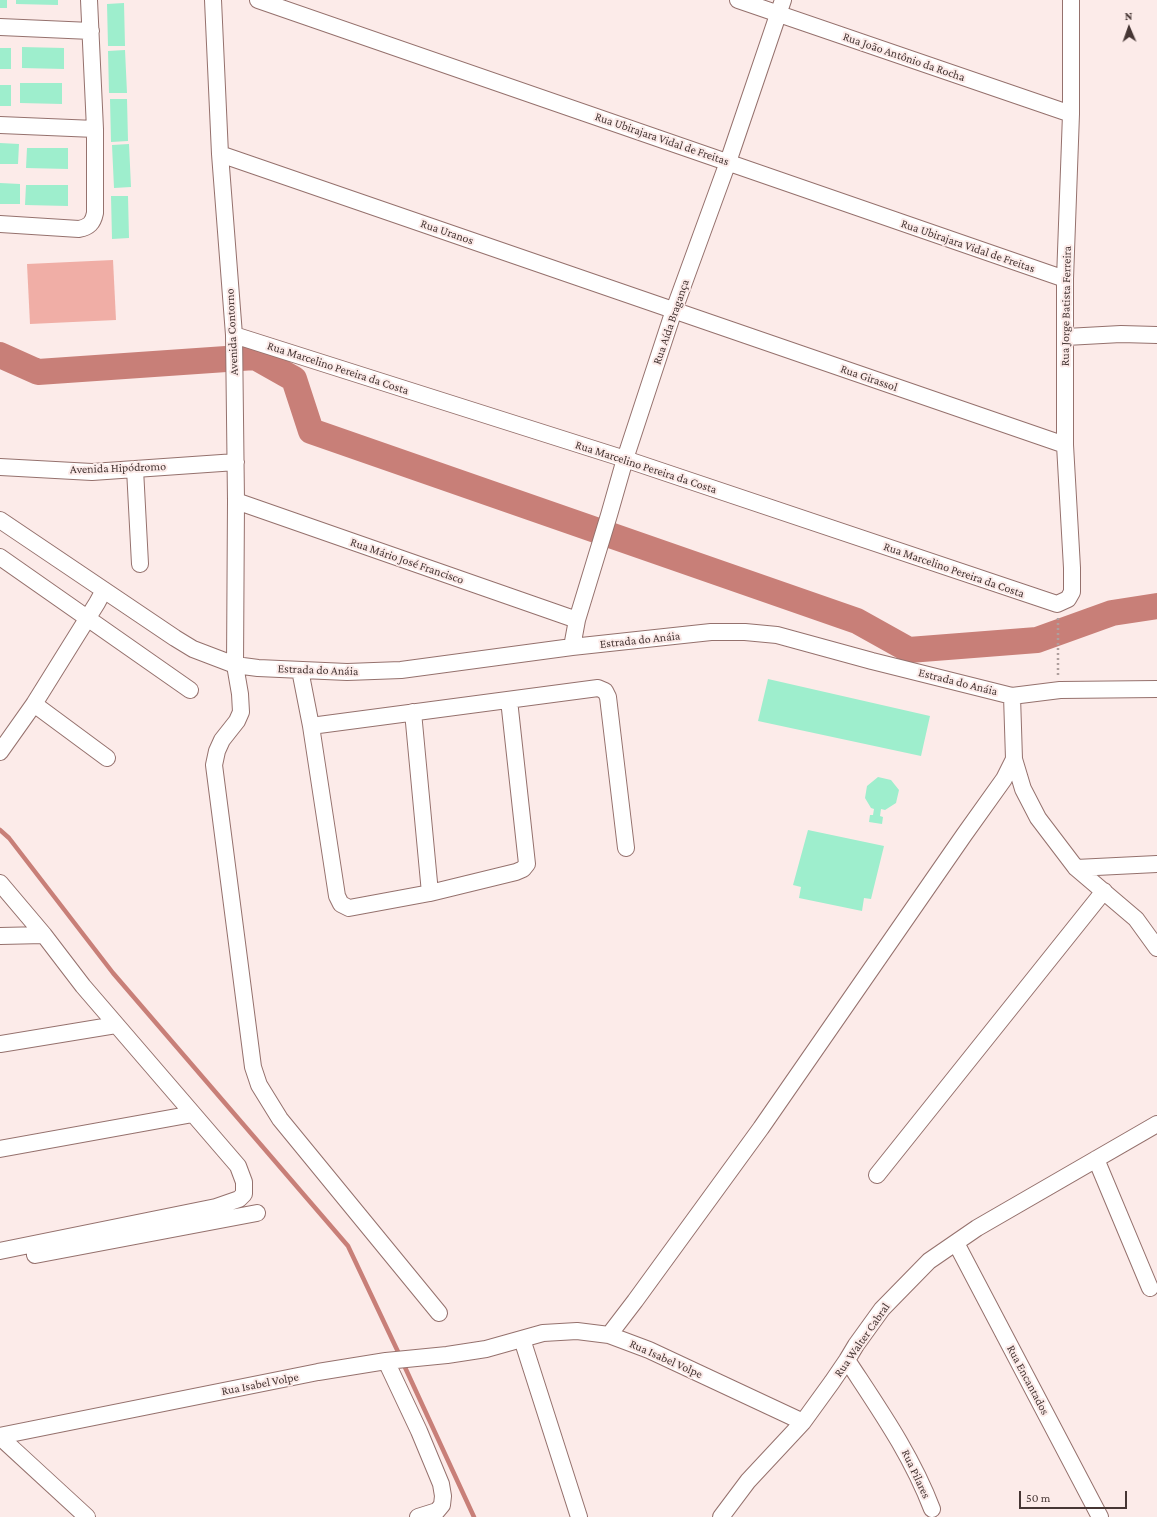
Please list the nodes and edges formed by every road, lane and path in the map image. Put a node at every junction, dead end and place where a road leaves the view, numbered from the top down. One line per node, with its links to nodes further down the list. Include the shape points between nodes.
1 (89, 0): 8 (street)
2 (213, 0): 12 (street, Avenida Contorno)
3 (258, 0): 13 (street, Rua Ubirajara Vidal de Freitas)
4 (738, 0): 6 (street, Rua João Antônio da Rocha)
5 (1071, 0): 9 (street, Rua Jorge Batista Ferreira)
6 (781, 7): 9 (street, Rua João Antônio da Rocha); 13 (street, Rua Aída Bragança)
7 (0, 27): 8 (street)
8 (91, 31): 11 (street)
9 (1071, 114): 15 (street, Rua Jorge Batista Ferreira)
10 (0, 125): 11 (street)
11 (94, 129): 14 (street, via 95,213 91,223 79,229)
12 (220, 154): 16 (street, Rua Uranos); 19 (street, Avenida Contorno)
13 (728, 162): 15 (street, Rua Ubirajara Vidal de Freitas); 16 (street, Rua Aída Bragança)
14 (0, 224)
15 (1066, 279): 18 (street, Rua Jorge Batista Ferreira)
16 (674, 310): 20 (street, Rua Girassol); 21 (street, Rua Aída Bragança)
17 (1157, 335): 18 (street)
18 (1066, 337): 20 (street, Rua Jorge Batista Ferreira)
19 (234, 338): 21 (street, Rua Marcelino Pereira da Costa); 22 (street, Avenida Contorno)
20 (1065, 445): 30 (street, Rua Jorge Batista Ferreira, via 1072,592)
21 (625, 459): 30 (street, Rua Marcelino Pereira da Costa); 32 (street, Rua Aída Bragança)
22 (236, 462): 24 (street, Avenida Hipódromo); 25 (street, Avenida Contorno)
23 (0, 467): 24 (street, Avenida Hipódromo, via 92,472)
24 (135, 469): 28 (street)
25 (236, 501): 32 (street, Rua Mário José Francisco); 34 (street, Avenida Contorno)
26 (0, 520): 29 (street, Estrada do Anáia)
27 (0, 557): 31 (street)
28 (140, 564)
29 (104, 590): 31 (street); 34 (street, Estrada do Anáia, via 193,649)
30 (1058, 610): 36 (path)
31 (88, 618): 38 (street); 41 (street)
32 (577, 620): 33 (street, Rua Aída Bragança)
33 (572, 647): 35 (street, Estrada do Anáia, via 401,670); 39 (street, Estrada do Anáia, via 711,632 777,635)
34 (235, 665): 35 (street, Estrada do Anáia); 68 (street, Avenida Contorno, via 241,712 220,746 214,765 253,1067 259,1085 280,1119)
35 (300, 670): 43 (street)
36 (1058, 673)
37 (1157, 689): 39 (street, via 1060,690)
38 (190, 690)
39 (1012, 696): 46 (street, Estrada do Anáia)
40 (509, 700): 42 (street); 47 (street, via 598,688 605,691 608,696); 52 (street, via 527,864 516,872)
41 (34, 704): 44 (street); 45 (street)
42 (413, 712): 43 (street); 52 (street)
43 (312, 726): 52 (street, via 337,896 341,904 349,908)
44 (0, 752)
45 (107, 758)
46 (1014, 759): 49 (street, Estrada do Anáia, via 1023,789 1038,818); 69 (street, via 1004,779 761,1128)
47 (626, 848)
48 (1157, 864): 49 (street)
49 (1076, 868): 51 (street, Estrada do Anáia)
50 (0, 882): 53 (street)
51 (1104, 891): 55 (street, Estrada do Anáia, via 1136,919); 62 (street)
52 (430, 893)
53 (44, 935): 54 (street); 56 (street)
54 (0, 936)
55 (1157, 948)
56 (116, 1025): 57 (street); 58 (street)
57 (0, 1044)
58 (193, 1114): 60 (street); 65 (street, via 238,1166 244,1182 244,1194 239,1199 216,1207)
59 (1157, 1124): 61 (street, Rua Walter Cabral)
60 (0, 1149)
61 (1096, 1159): 64 (street, Rua Walter Cabral, via 977,1228); 67 (street)
62 (877, 1175)
63 (257, 1213): 66 (street)
64 (956, 1243): 71 (street, Rua Walter Cabral, via 929,1261 882,1309); 80 (street, Rua Encantados)
65 (0, 1251)
66 (0, 1262)
67 (1150, 1288)
68 (439, 1313)
69 (609, 1335): 70 (street, Rua Isabel Volpe, via 577,1331 552,1332); 73 (street, Rua Isabel Volpe, via 649,1350)
70 (522, 1339): 72 (street, Rua Isabel Volpe, via 486,1349); 78 (street)
71 (847, 1360): 73 (street, Rua Walter Cabral); 75 (street, Rua Pilares, via 910,1459)
72 (386, 1361): 74 (street, Rua Isabel Volpe, via 318,1372); 77 (street, via 441,1484 442,1505 437,1512)
73 (803, 1422): 79 (street, Rua Walter Cabral, via 748,1481)
74 (0, 1436): 76 (street)
75 (932, 1509)
76 (87, 1517)
77 (418, 1517)
78 (579, 1517)
79 (721, 1517)
80 (1100, 1517)

